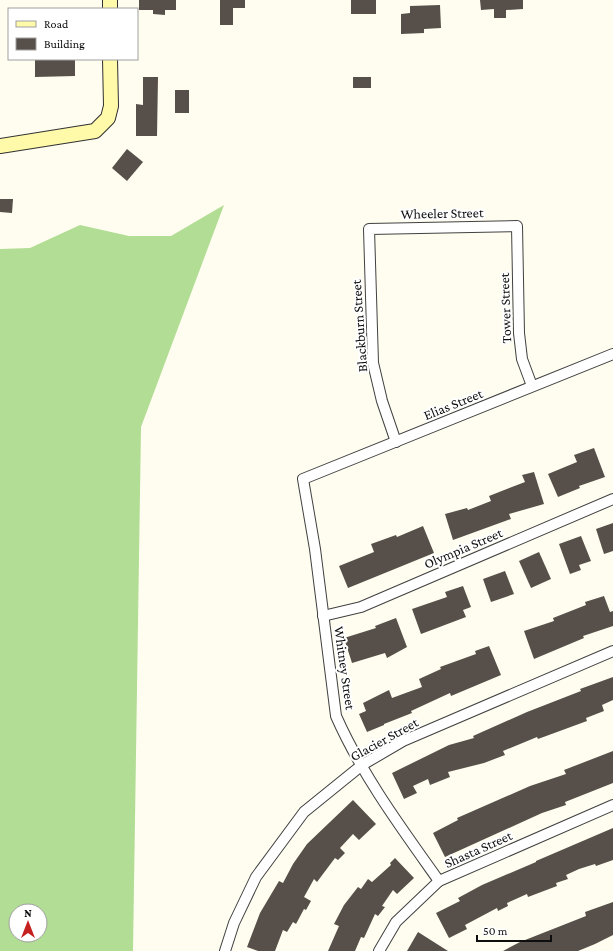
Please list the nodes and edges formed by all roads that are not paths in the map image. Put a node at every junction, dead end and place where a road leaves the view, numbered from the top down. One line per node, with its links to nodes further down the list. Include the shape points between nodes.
1 (110, 60): 2 (street, via 111,106 108,118 94,130)
2 (0, 146)
3 (517, 226): 4 (street, Wheeler Street); 6 (street, Tower Street, via 522,359)
4 (369, 229): 7 (street, Blackburn Street, via 373,363)
5 (613, 354): 6 (street, Elias Street)
6 (532, 386): 7 (street, Elias Street)
7 (396, 442): 8 (street, Elias Street)
8 (303, 479): 10 (street, Whitney Street)
9 (613, 499): 10 (street, Olympia Street, via 361,607)
10 (323, 616): 12 (street, Whitney Street, via 336,716)
11 (613, 651): 12 (street, Glacier Street, via 404,742)
12 (362, 765): 14 (street, Whitney Street, via 401,828); 15 (street, Glacier Street, via 304,812 256,877 234,923)
13 (613, 805): 14 (street, Shasta Street)
14 (440, 881): 16 (street, Shasta Street, via 396,922)
15 (225, 951)
16 (379, 951)

